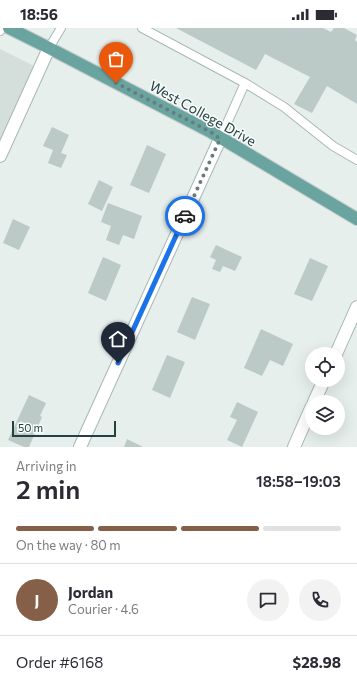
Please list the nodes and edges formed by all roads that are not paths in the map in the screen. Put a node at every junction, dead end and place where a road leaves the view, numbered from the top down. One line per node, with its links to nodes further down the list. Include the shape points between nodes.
1 (2, 28): 5 (lane)
2 (9, 28): 6 (main road, West College Drive)
3 (61, 28): 6 (lane)
4 (142, 28): 7 (lane)
5 (0, 31)
6 (49, 48): 8 (main road, West College Drive); 9 (street)
7 (245, 83): 8 (lane); 10 (lane, via 284,107 333,146)
8 (220, 139): 11 (main road, West College Drive); 15 (street)
9 (0, 156)
10 (357, 160)
11 (357, 219)
12 (357, 307): 13 (street)
13 (339, 347)
14 (305, 422): 16 (street)
15 (80, 447)
16 (294, 447)

